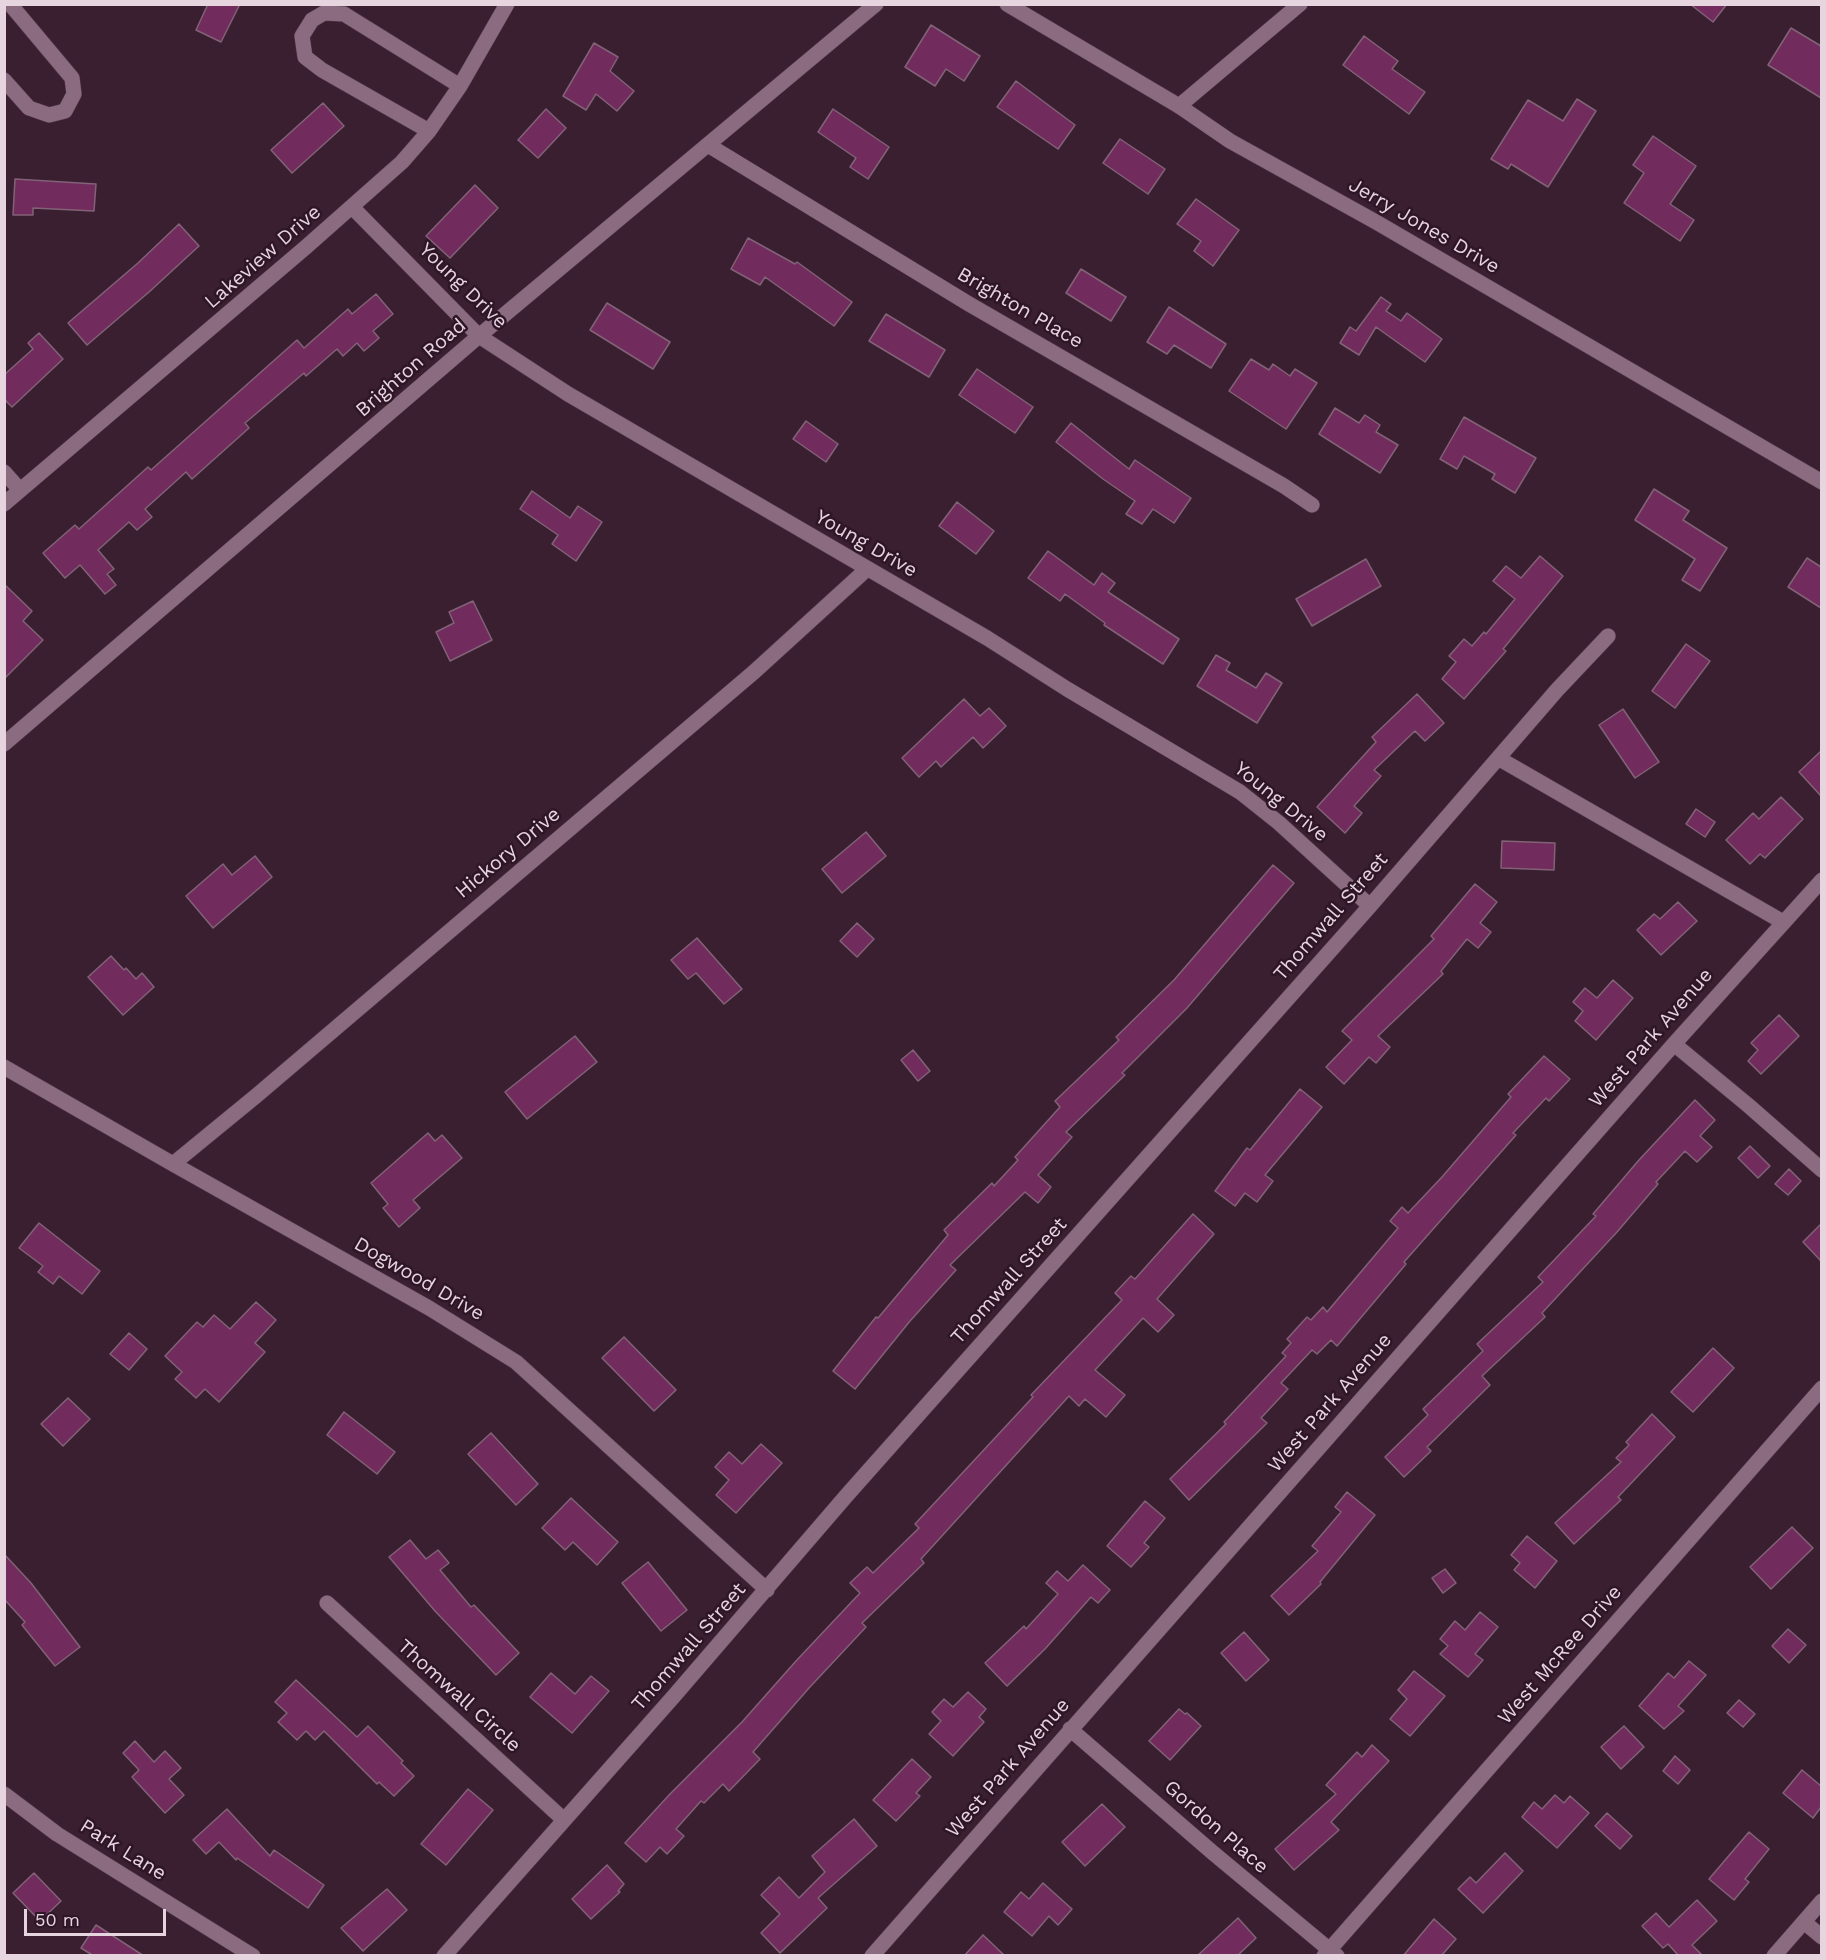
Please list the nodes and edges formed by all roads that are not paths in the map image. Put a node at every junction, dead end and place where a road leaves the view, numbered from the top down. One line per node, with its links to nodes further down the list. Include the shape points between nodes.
1 (10, 4): 6 (street, via 72,78 74,94 65,111 49,115 29,108)
2 (507, 4): 7 (street, Lakeview Drive)
3 (876, 4): 10 (street, Brighton Road)
4 (1007, 4): 8 (street, Jerry Jones Drive)
5 (1300, 4): 8 (street)
6 (4, 80)
7 (460, 86): 9 (street, Lakeview Drive); 9 (street, via 344,14 324,13 312,20 302,36 305,57)
8 (1179, 106): 14 (street, Jerry Jones Drive, via 1230,141)
9 (429, 131): 11 (street, Lakeview Drive, via 402,162)
10 (708, 145): 12 (street, Brighton Road); 17 (street, Brighton Place)
11 (352, 207): 12 (street, Young Drive); 15 (street, Lakeview Drive)
12 (479, 336): 18 (street, Young Drive, via 568,394); 20 (street, Brighton Road)
13 (4, 472): 15 (street)
14 (1821, 482)
15 (20, 490): 16 (street, Lakeview Drive)
16 (4, 504)
17 (1312, 505)
18 (867, 569): 23 (street, Young Drive, via 1240,792); 27 (street, Hickory Drive, via 754,672)
19 (1608, 636): 21 (street, Thomwall Street)
20 (4, 744)
21 (1498, 758): 23 (street, Thomwall Street); 24 (street)
22 (1821, 880): 24 (street, West Park Avenue)
23 (1370, 906): 30 (street, Thomwall Street)
24 (1784, 922): 25 (street, West Park Avenue)
25 (1674, 1044): 28 (street); 32 (street, West Park Avenue)
26 (4, 1067): 27 (street, Dogwood Drive)
27 (172, 1164): 30 (street, Dogwood Drive, via 409,1296 516,1362)
28 (1821, 1170)
29 (1821, 1388): 38 (street, West McRee Drive)
30 (767, 1590): 34 (street, Thomwall Street)
31 (327, 1603): 34 (street, Thomwall Circle)
32 (1070, 1729): 38 (street, Gordon Place); 41 (street, West Park Avenue)
33 (4, 1794): 39 (street, Park Lane, via 57,1834)
34 (563, 1820): 40 (street, Thomwall Street)
35 (1821, 1901): 36 (street)
36 (1804, 1922): 37 (street); 42 (street)
37 (1821, 1937)
38 (1330, 1953)
39 (253, 1956)
40 (444, 1956)
41 (872, 1956)
42 (1774, 1956)

